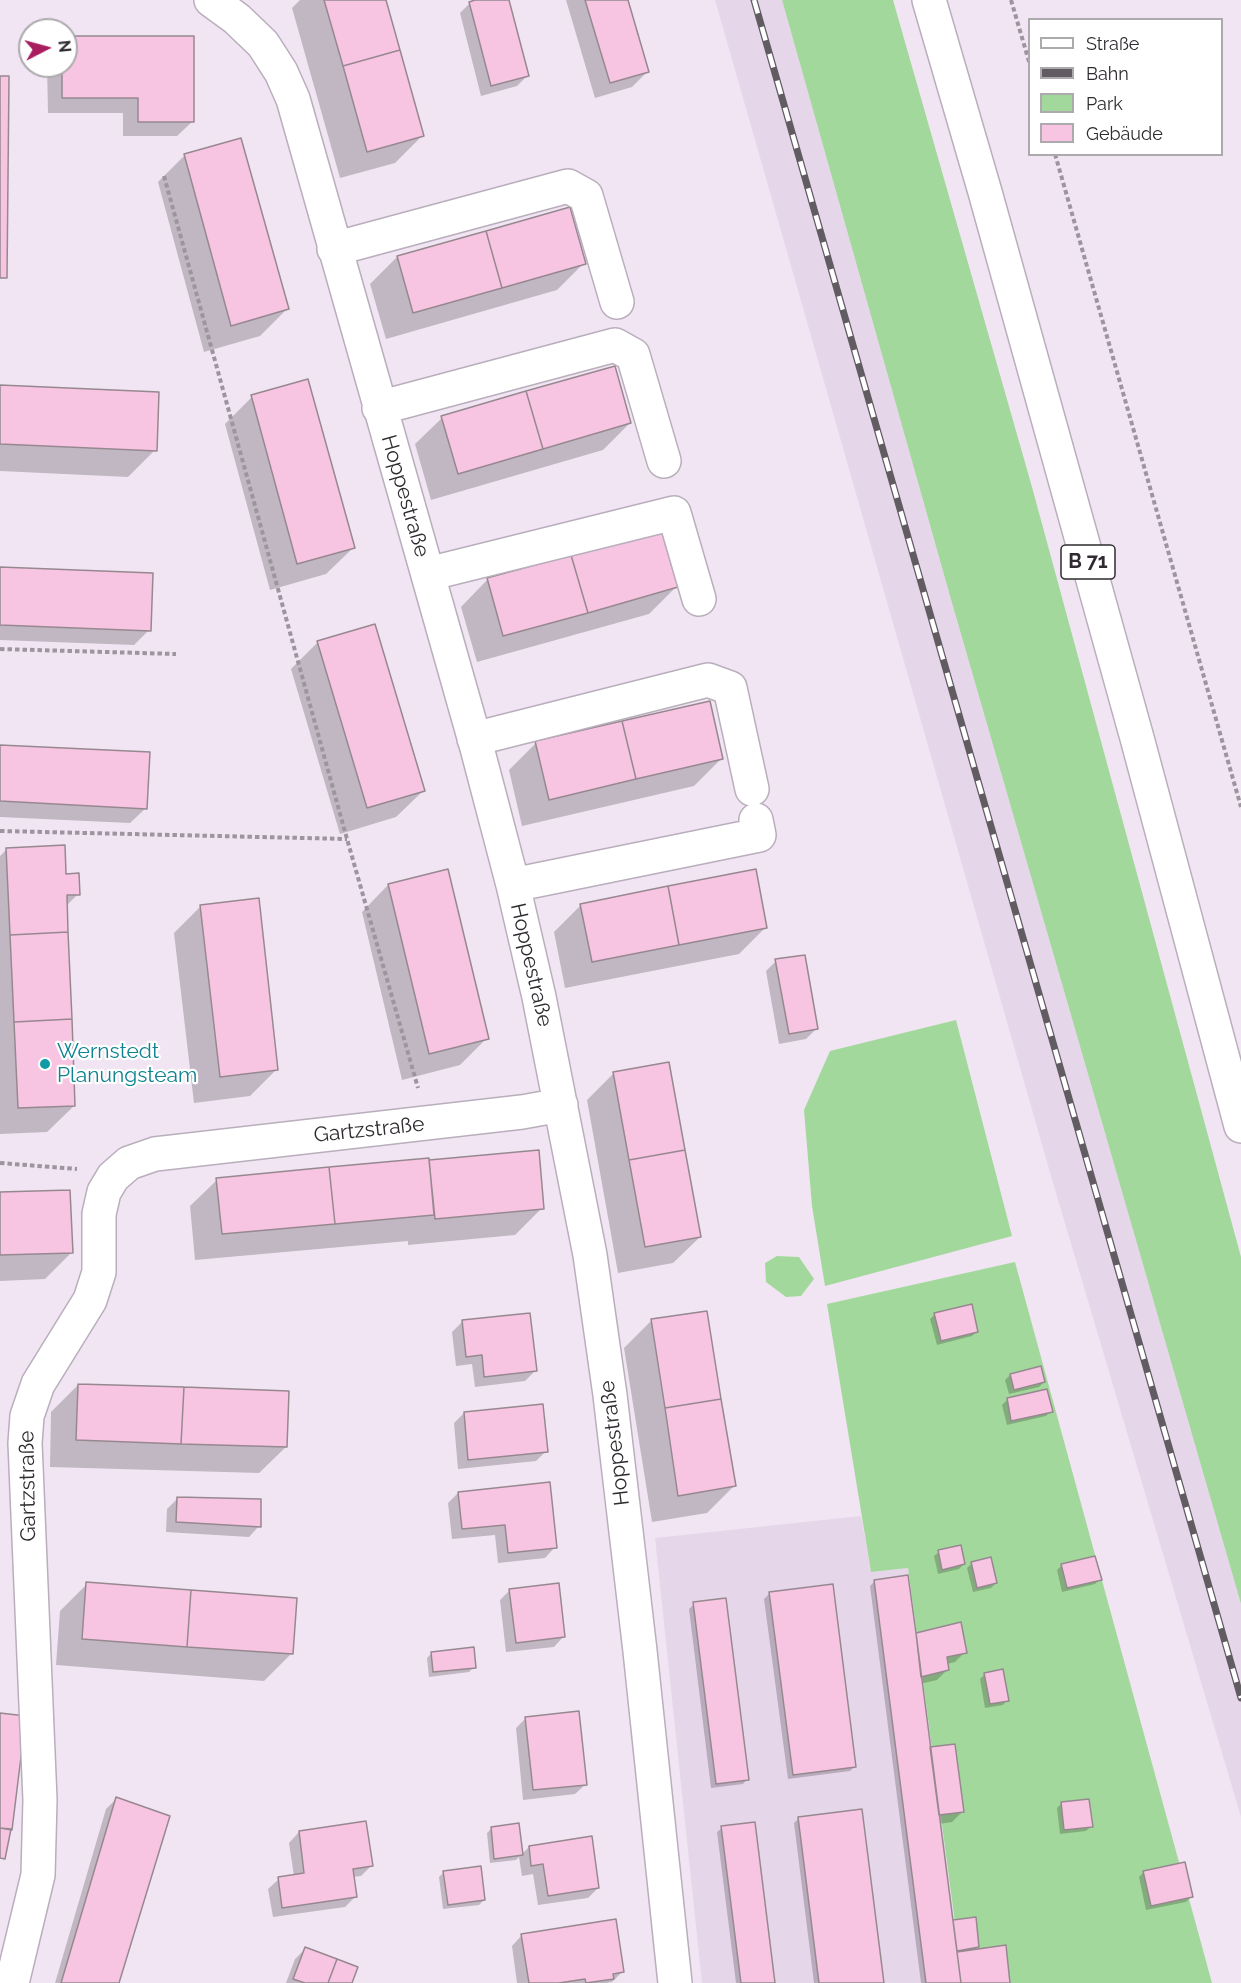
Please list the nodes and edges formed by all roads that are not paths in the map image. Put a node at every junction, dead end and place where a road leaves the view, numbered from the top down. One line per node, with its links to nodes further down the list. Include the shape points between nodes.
1 (211, 0): 3 (street, Hoppestraße, via 262,44 281,72 293,99)
2 (929, 0): 12 (street, B 71, via 1113,651)
3 (334, 249): 4 (street, via 568,186 586,196); 5 (street, Hoppestraße)
4 (617, 302)
5 (379, 408): 6 (street, via 615,345 633,355); 7 (street, Hoppestraße)
6 (664, 461)
7 (428, 574): 8 (street, via 674,513); 9 (street, Hoppestraße)
8 (699, 599)
9 (474, 739): 10 (street, Hoppestraße); 10 (street, via 708,680 730,688 759,835)
10 (513, 885): 11 (street, Hoppestraße)
11 (561, 1105): 13 (street, Gartzstraße, via 155,1154 129,1163 113,1177 104,1192 99,1214 99,1272 90,1300 38,1384 27,1416 40,1800 38,1875); 14 (street, Hoppestraße, via 590,1255 610,1395)
12 (1241, 1126)
13 (12, 1983)
14 (675, 1983)

